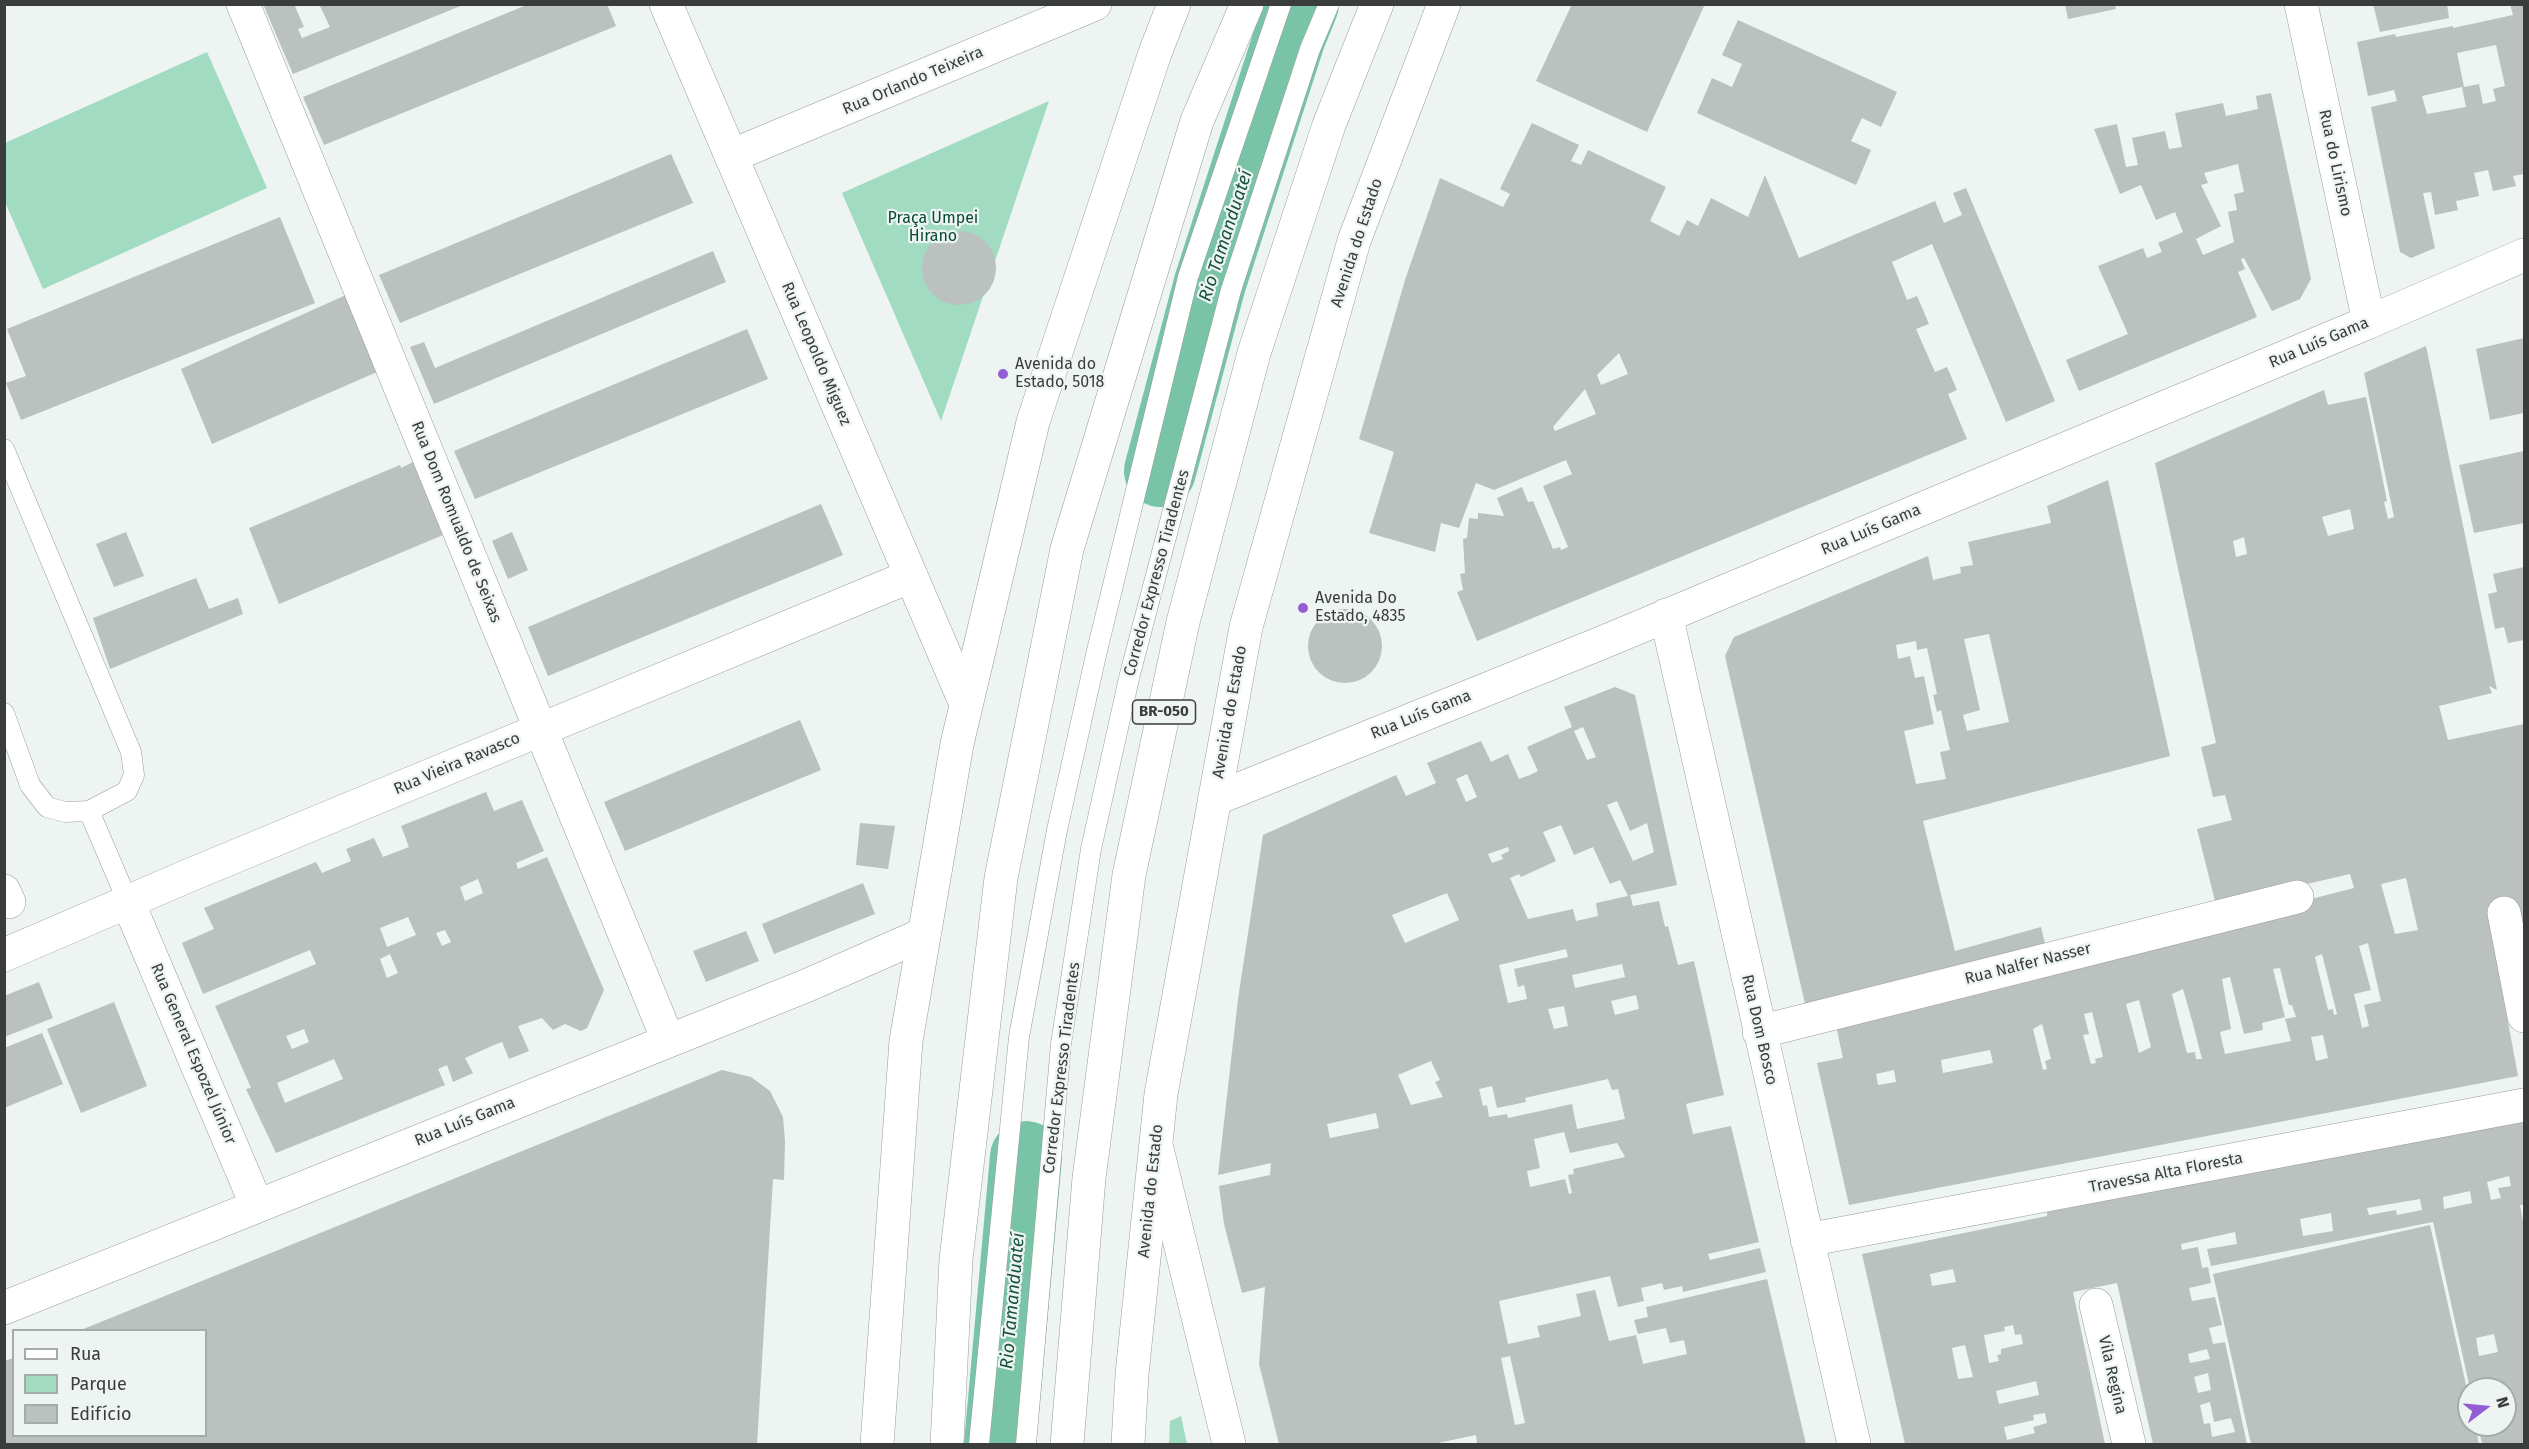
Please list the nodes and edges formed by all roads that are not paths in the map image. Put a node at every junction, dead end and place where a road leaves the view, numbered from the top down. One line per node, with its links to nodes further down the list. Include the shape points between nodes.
1 (243, 4): 19 (main road, Rua Dom Romualdo de Seixas)
2 (666, 4): 11 (main road, Rua Leopoldo Miguez)
3 (1095, 4): 11 (main road, Rua Orlando Teixeira)
4 (1174, 4): 17 (main road, via 1033,422)
5 (1246, 4): 37 (main road, via 1197,121 1067,549 1001,878 956,1259)
6 (1281, 4): 38 (lane, via 1188,277 1057,830 1019,1037)
7 (1329, 4): 39 (lane, Corredor Expresso Tiradentes, via 1310,49 1231,290 1130,674 1091,849 1061,1044)
8 (1377, 4): 40 (main road, BR-050, via 1329,125 1254,352 1183,622 1128,886 1089,1178)
9 (1444, 4): 20 (main road, Avenida do Estado, via 1354,242 1246,627)
10 (2301, 4): 13 (main road, Rua do Lirismo)
11 (731, 156): 15 (main road, Rua Leopoldo Miguez)
12 (2524, 255): 13 (main road, Rua Luís Gama)
13 (2369, 322): 16 (main road, Rua Luís Gama)
14 (4, 449): 21 (lane, via 131,752 134,775 127,791)
15 (911, 576): 17 (main road, Rua Leopoldo Miguez); 19 (main road, Rua Vieira Ravasco)
16 (1666, 615): 20 (main road, Rua Luís Gama); 28 (main road, Rua Dom Bosco)
17 (966, 704): 25 (main road)
18 (4, 713): 21 (lane, via 30,784 47,807 65,812)
19 (541, 729): 23 (main road, Rua Vieira Ravasco); 29 (main road, Rua Dom Romualdo de Seixas)
20 (1215, 799): 31 (main road, Avenida do Estado, via 1161,1094)
21 (89, 811): 23 (lane)
22 (2297, 897): 28 (main road, Rua Nalfer Nasser)
23 (128, 902): 26 (main road, Rua Vieira Ravasco); 32 (main road, Rua General Espozel Júnior)
24 (2504, 913): 27 (main road)
25 (924, 934): 29 (main road, Rua Luís Gama); 36 (main road, via 906,1041)
26 (4, 955)
27 (2524, 1016)
28 (1759, 1032): 33 (main road, Rua Dom Bosco)
29 (668, 1040): 32 (main road, Rua Luís Gama)
30 (2524, 1105): 33 (main road, Travessa Alta Floresta)
31 (1156, 1145): 41 (main road, Avenida do Estado, via 1131,1374); 42 (main road)
32 (257, 1206): 35 (main road, Rua Luís Gama)
33 (1807, 1240): 43 (main road, Rua Dom Bosco)
34 (2096, 1305): 44 (main road, Vila Regina)
35 (4, 1308)
36 (877, 1444)
37 (947, 1444)
38 (979, 1444)
39 (1026, 1444)
40 (1067, 1444)
41 (1128, 1444)
42 (1228, 1444)
43 (1854, 1444)
44 (2129, 1444)

